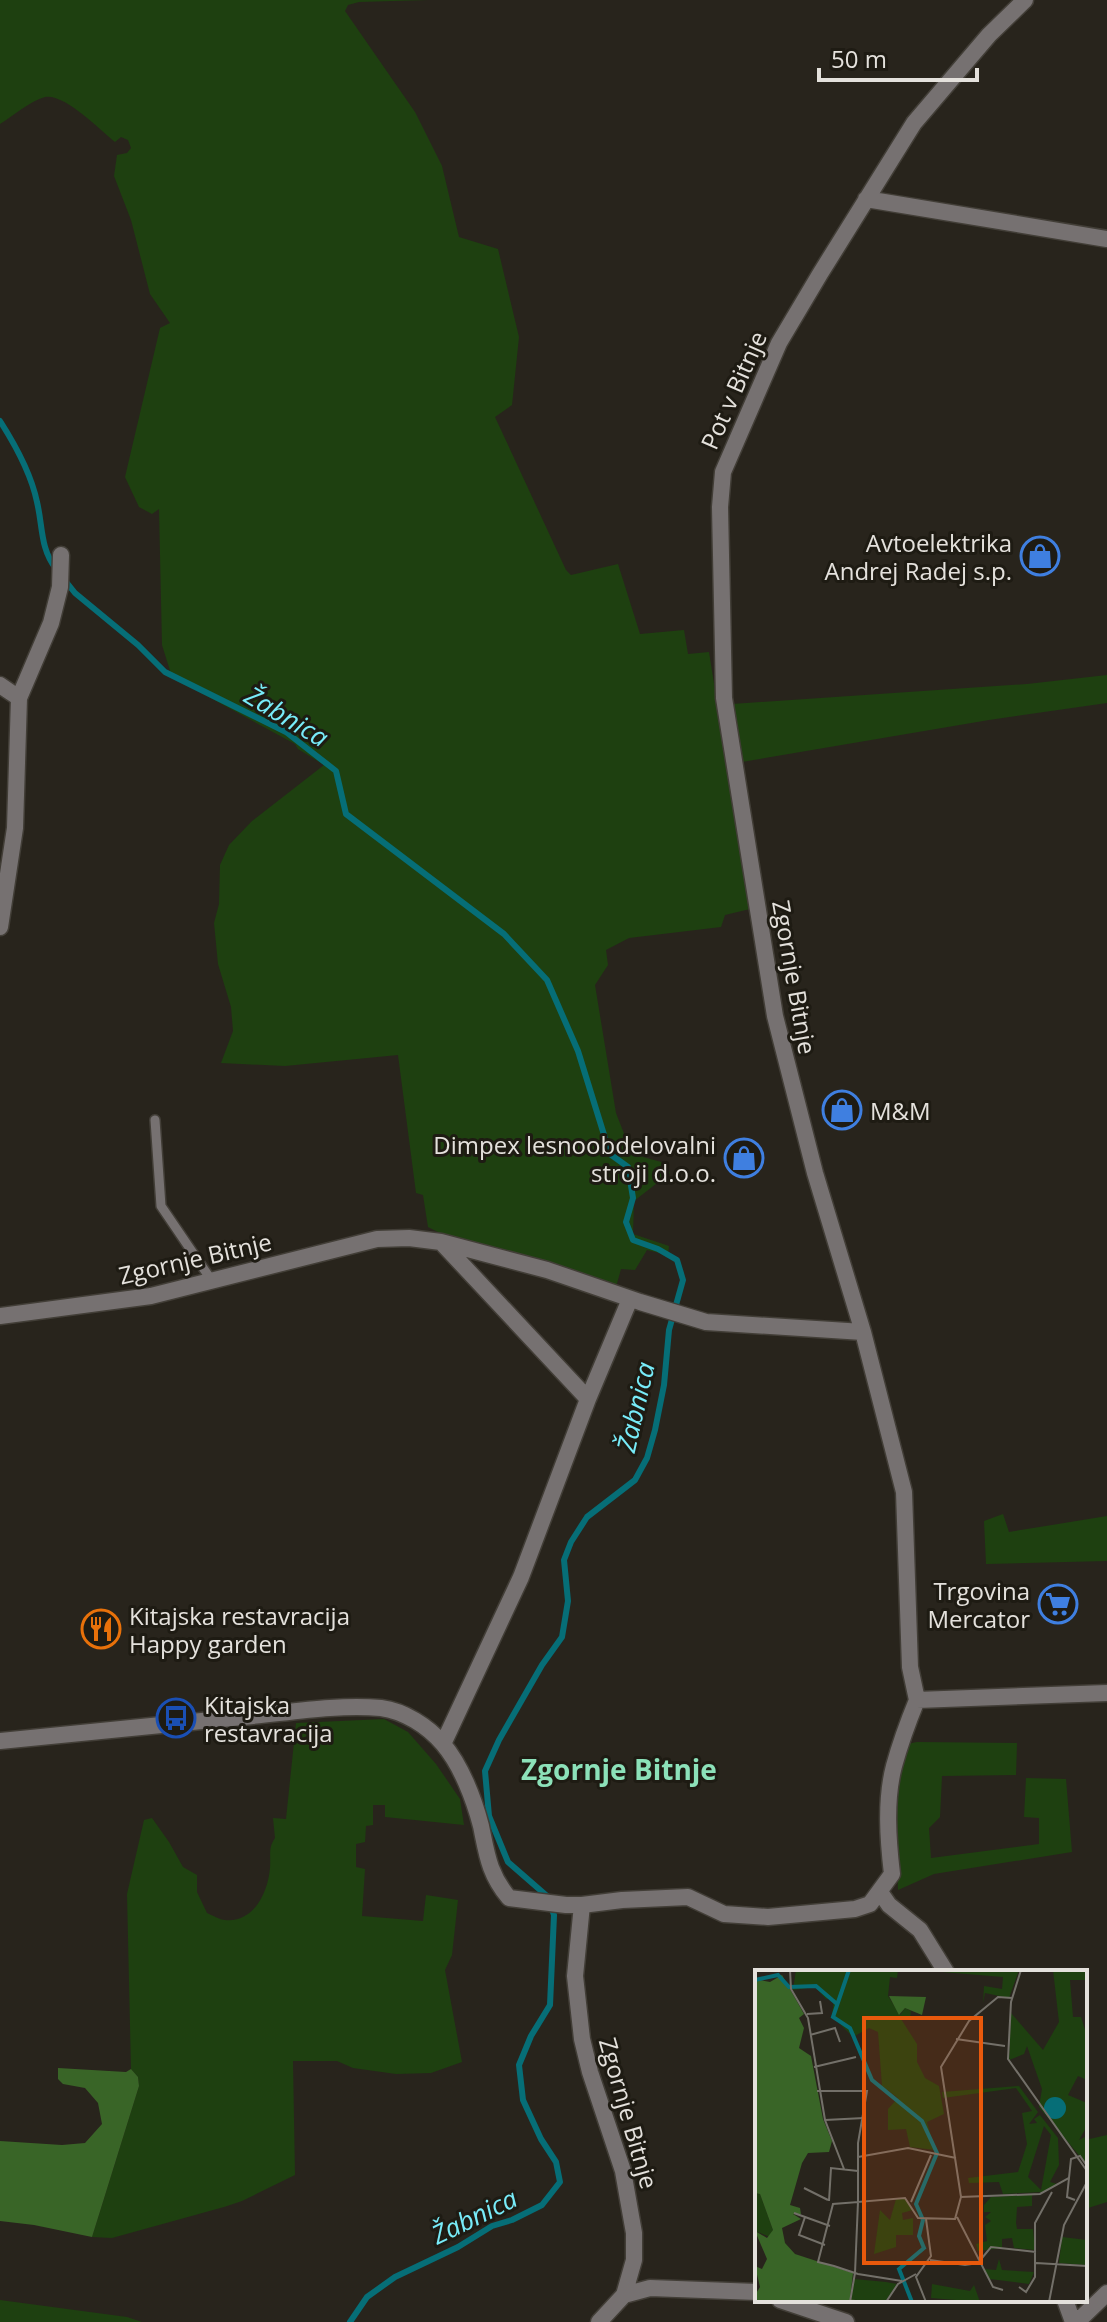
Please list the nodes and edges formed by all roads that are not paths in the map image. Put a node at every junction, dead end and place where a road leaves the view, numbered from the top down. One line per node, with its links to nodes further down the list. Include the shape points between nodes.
1 (1025, 0): 2 (street, Pot v Bitnje, via 914,123)
2 (866, 199): 3 (street); 5 (street, Pot v Bitnje, via 779,343 723,472)
3 (1107, 239)
4 (61, 555): 7 (street, via 51,623)
5 (722, 623): 14 (street, Zgornje Bitnje, via 724,698 775,1016)
6 (0, 685): 7 (street)
7 (19, 698): 8 (street, via 15,828)
8 (0, 927)
9 (155, 1120): 11 (lane, via 161,1206)
10 (441, 1242): 11 (street, Zgornje Bitnje, via 377,1239); 12 (street, Zgornje Bitnje); 15 (street)
11 (212, 1281): 13 (street, Zgornje Bitnje, via 151,1296)
12 (630, 1299): 14 (street, Zgornje Bitnje, via 706,1322); 15 (street)
13 (0, 1316)
14 (863, 1332): 17 (street, Zgornje Bitnje, via 904,1492 910,1667)
15 (588, 1399): 19 (street, via 521,1577)
16 (1107, 1693): 17 (street)
17 (917, 1700): 20 (street, Zgornje Bitnje, via 890,1784 892,1874)
18 (0, 1741): 19 (street, via 323,1709 383,1708 420,1724)
19 (443, 1744): 21 (street, via 469,1790 498,1885 509,1898)
20 (880, 1892): 21 (street, via 870,1904 855,1909 768,1917 724,1914 688,1897); 22 (street, via 920,1930)
21 (574, 1905): 25 (street, Zgornje Bitnje, via 582,2039 623,2171 634,2233 634,2260)
22 (945, 1970)
23 (755, 2292): 25 (street, via 650,2288)
24 (1107, 2293): 31 (street)
25 (624, 2295): 29 (street, Zgornje Bitnje)
26 (784, 2302): 28 (street)
27 (1066, 2302): 31 (street)
28 (812, 2316): 30 (street)
29 (599, 2322)
30 (846, 2322)
31 (1075, 2322)

